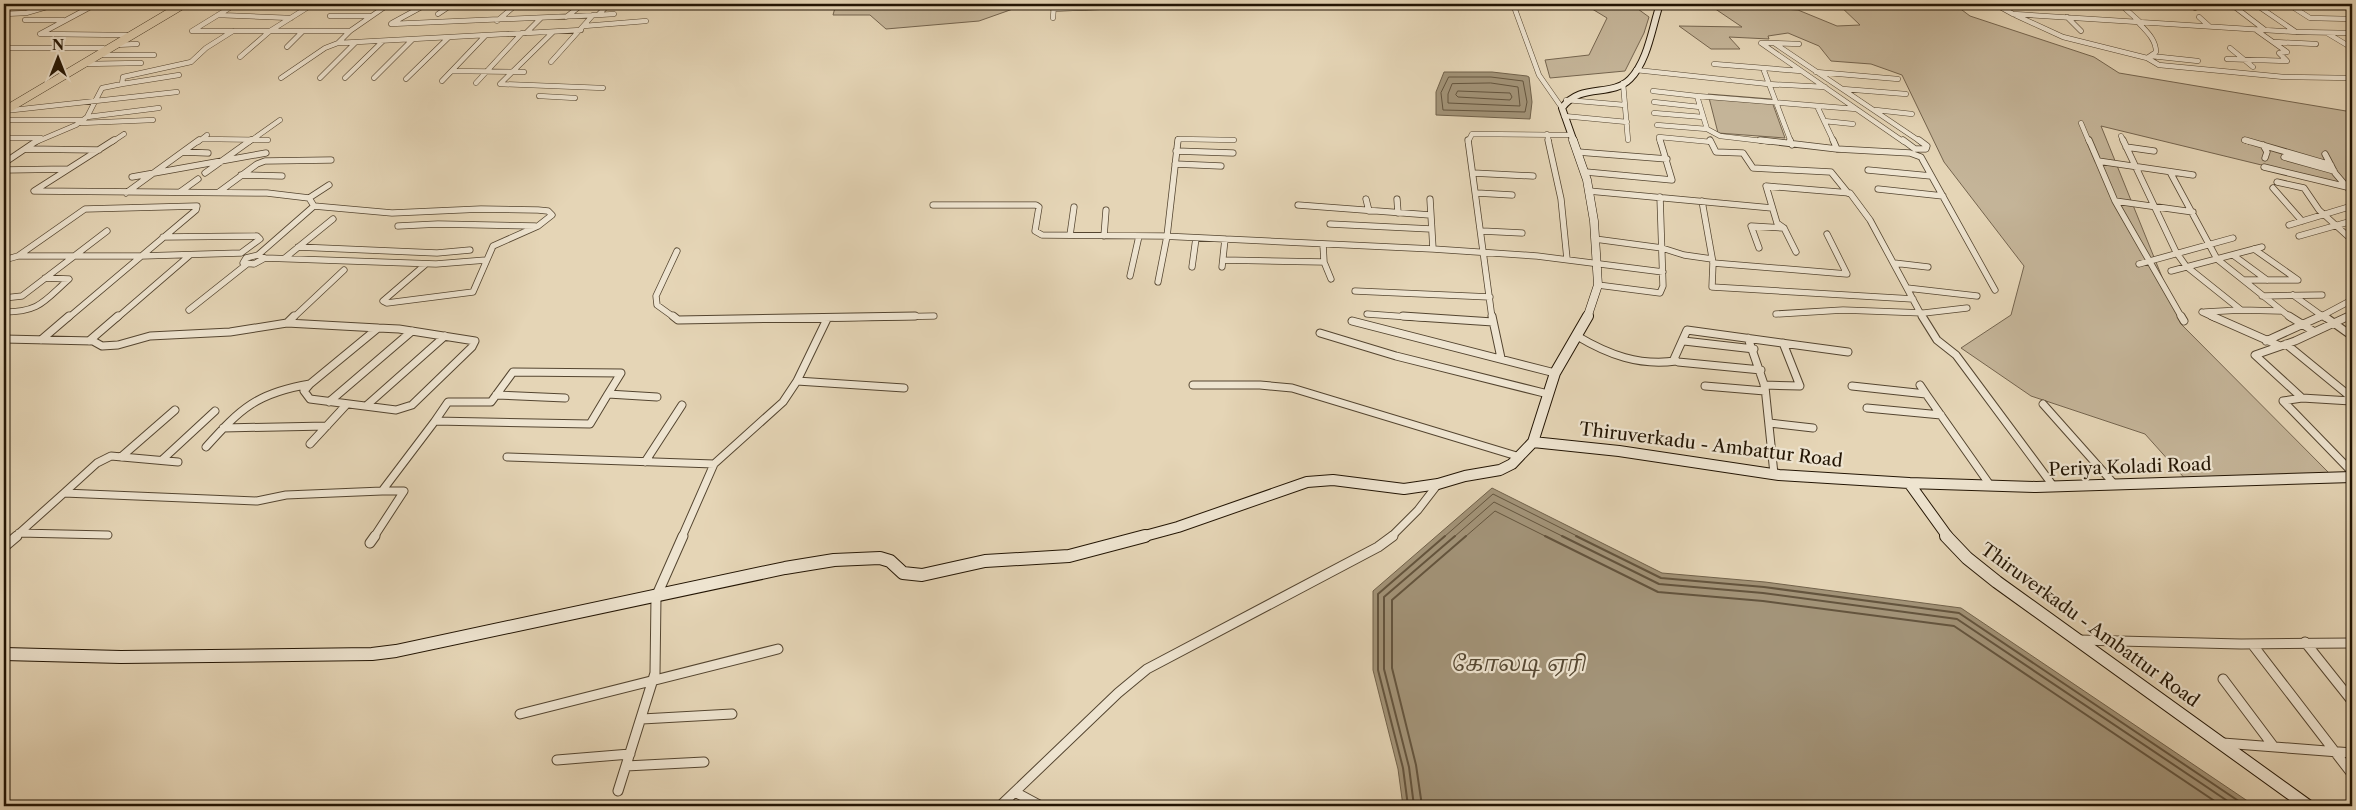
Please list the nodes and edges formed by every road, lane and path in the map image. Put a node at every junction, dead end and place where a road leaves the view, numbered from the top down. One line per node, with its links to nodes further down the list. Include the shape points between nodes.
1 (57, 4): 31 (street, via 31,12)
2 (96, 4): 44 (street)
3 (178, 4): 64 (main road)
4 (184, 4): 76 (main road)
5 (236, 4): 32 (street)
6 (313, 4): 39 (street)
7 (389, 4): 35 (street)
8 (427, 4): 45 (street, via 391,24)
9 (453, 4): 28 (street)
10 (517, 4): 45 (street)
11 (583, 4): 37 (street)
12 (609, 4): 33 (street)
13 (1054, 4): 27 (street)
14 (1513, 4): 133 (street, via 1539,75)
15 (1660, 4): 95 (main road)
16 (1995, 4): 30 (street)
17 (2119, 4): 24 (street); 48 (street)
18 (2191, 4): 26 (street)
19 (2231, 4): 54 (street)
20 (2255, 4): 60 (street)
21 (2288, 4): 42 (street, via 2310,18)
22 (2310, 4): 25 (street)
23 (1106, 7): 27 (street)
24 (2171, 7)
25 (2352, 7)
26 (2196, 8)
27 (1053, 9): 41 (street)
28 (438, 14)
29 (614, 14): 33 (street)
30 (2013, 14): 38 (street); 85 (street, via 2070,40)
31 (4, 15)
32 (218, 15): 39 (street); 55 (street, via 192,31)
33 (595, 15): 37 (street); 50 (street)
34 (330, 16): 35 (street)
35 (371, 16): 58 (street)
36 (2199, 16): 49 (street)
37 (566, 17): 40 (street)
38 (2067, 17): 48 (street); 53 (street)
39 (292, 18): 56 (street)
40 (541, 18): 45 (street); 61 (street)
41 (1053, 18)
42 (2352, 19)
43 (25, 20): 44 (street)
44 (66, 20): 64 (street, via 40,34)
45 (496, 21)
46 (646, 21): 47 (street)
47 (640, 22): 50 (street); 51 (street)
48 (2139, 22): 49 (street); 85 (street, via 2156,46 2156,52)
49 (2209, 26): 52 (street)
50 (582, 28): 59 (street); 89 (street)
51 (636, 28)
52 (2256, 29): 54 (street); 70 (street)
53 (2081, 30)
54 (2265, 30): 60 (street)
55 (233, 31): 56 (street); 112 (street, via 206,48 192,62 123,77)
56 (270, 31): 57 (street); 84 (street)
57 (303, 31): 58 (street); 77 (street)
58 (350, 32): 71 (street)
59 (553, 32): 61 (street); 99 (street)
60 (2296, 32): 62 (street)
61 (524, 33): 65 (street); 98 (street)
62 (2327, 33): 63 (street); 81 (street)
63 (2352, 33)
64 (126, 35): 79 (main road)
65 (485, 36): 66 (street); 96 (street)
66 (448, 38): 67 (street); 108 (street)
67 (412, 40): 68 (street); 106 (street)
68 (383, 41): 69 (street); 105 (street)
69 (356, 42): 71 (street); 104 (street)
70 (2274, 42): 75 (street); 87 (street, via 2287,52 2279,53 2287,61)
71 (338, 43): 103 (street, via 324,48)
72 (1774, 43): 74 (street); 97 (street, via 1761,43); 101 (street)
73 (137, 44): 76 (street)
74 (1799, 44)
75 (2316, 44)
76 (115, 45): 82 (main road)
77 (287, 46)
78 (4, 48): 79 (street)
79 (103, 48): 135 (main road)
80 (2230, 48): 87 (street)
81 (2352, 48)
82 (96, 55): 83 (street); 91 (main road)
83 (154, 55)
84 (240, 57)
85 (2149, 57): 88 (street); 107 (street, via 2152,62 2165,66 2284,77)
86 (2227, 59): 87 (street)
87 (2244, 59): 93 (street)
88 (2198, 61)
89 (551, 62)
90 (140, 63): 91 (street)
91 (82, 64): 135 (main road)
92 (1714, 64): 94 (street)
93 (2253, 67)
94 (1763, 68): 97 (street); 114 (street)
95 (1636, 70): 113 (main road); 114 (street)
96 (452, 71): 98 (street); 110 (street)
97 (1801, 71): 117 (street)
98 (487, 72): 99 (street); 111 (street)
99 (513, 72): 100 (street); 115 (street, via 500,84)
100 (524, 72)
101 (1816, 72): 109 (street); 118 (street)
102 (179, 75): 112 (street)
103 (281, 78)
104 (320, 78)
105 (345, 78)
106 (374, 78)
107 (2352, 78)
108 (406, 79)
109 (1898, 79)
110 (442, 81)
111 (476, 83)
112 (122, 84): 126 (street, via 102,88)
113 (1623, 84): 129 (street); 133 (main road, via 1579,94)
114 (1768, 84): 117 (street); 128 (street)
115 (566, 87): 116 (street); 124 (street)
116 (603, 88)
117 (1826, 88): 118 (street); 134 (street)
118 (1841, 89): 121 (street); 136 (street)
119 (1653, 91): 123 (street)
120 (177, 92): 126 (street)
121 (1906, 94)
122 (539, 96): 124 (street)
123 (1697, 96): 128 (street); 130 (street)
124 (554, 97): 125 (street)
125 (575, 98)
126 (96, 102): 135 (street); 141 (street)
127 (1654, 102): 130 (street)
128 (1775, 102): 131 (street); 161 (street)
129 (1625, 105): 133 (street); 145 (street)
130 (1700, 106): 139 (street)
131 (1817, 106): 134 (street); 144 (street)
132 (159, 108): 141 (street)
133 (1564, 108): 145 (street); 152 (main road)
134 (1856, 109): 136 (street, via 1916,149 1926,149 1927,146)
135 (4, 110)
136 (1873, 110): 138 (street)
137 (1654, 113): 139 (street)
138 (1912, 114)
139 (1703, 118): 149 (street)
140 (4, 120): 141 (street)
141 (84, 120): 142 (street); 155 (street)
142 (152, 120)
143 (280, 120): 156 (street)
144 (1824, 121): 147 (street); 165 (street)
145 (1628, 122): 159 (street)
146 (2081, 123): 183 (street)
147 (1854, 124)
148 (1656, 125): 149 (street)
149 (1707, 129): 161 (street, via 1720,136)
150 (124, 134): 167 (street)
151 (1547, 134): 152 (street); 199 (street, via 1472,134 1468,139); 289 (street, via 1562,199)
152 (1572, 135): 172 (main road)
153 (2121, 136): 164 (street)
154 (4, 138): 155 (street)
155 (42, 138): 166 (street)
156 (252, 140): 157 (street); 170 (street, via 204,137); 181 (street)
157 (268, 140)
158 (1234, 140): 168 (street, via 1178,139)
159 (1628, 140)
160 (2244, 140): 162 (street)
161 (1792, 145): 165 (street)
162 (2262, 145): 173 (street); 177 (street)
163 (2248, 146): 173 (street)
164 (2126, 147): 169 (street); 189 (street)
165 (1837, 149): 204 (street, via 1913,154 1921,157)
166 (25, 150): 167 (street); 184 (street)
167 (99, 150): 191 (street)
168 (1176, 151): 175 (street); 185 (street)
169 (2154, 151)
170 (182, 152): 171 (street); 197 (street)
171 (208, 152)
172 (1578, 152): 179 (street); 195 (main road)
173 (2268, 152): 177 (street); 178 (street)
174 (266, 153): 181 (street)
175 (1233, 153)
176 (2325, 154): 186 (street)
177 (2293, 156): 186 (street); 194 (street)
178 (2265, 158)
179 (1667, 159): 195 (street, via 1672,180); 217 (street, via 1659,137 1710,140 1716,152 1742,153 1753,168 1831,172)
180 (330, 160): 201 (street, via 265,161)
181 (222, 161): 187 (street); 197 (street)
182 (243, 161): 187 (street)
183 (2098, 161): 189 (street); 226 (street)
184 (4, 163)
185 (1175, 164): 188 (street); 260 (street)
186 (2331, 165): 194 (street)
187 (215, 166): 198 (street); 205 (street)
188 (1221, 166)
189 (2136, 166): 196 (street); 232 (street)
190 (2264, 167): 209 (street)
191 (68, 169): 192 (street); 213 (street, via 34,191)
192 (4, 170)
193 (1868, 170): 204 (street)
194 (2334, 171): 209 (street)
195 (1586, 172): 212 (main road)
196 (2170, 172): 200 (street); 238 (street)
197 (153, 173): 205 (street); 205 (street, via 130,179)
198 (205, 173)
199 (1473, 173): 203 (street); 216 (street)
200 (2193, 175)
201 (241, 176): 202 (street); 215 (street)
202 (282, 176)
203 (1534, 176)
204 (1932, 176): 220 (street)
205 (146, 178): 213 (street)
206 (198, 179): 214 (street)
207 (2277, 182): 240 (street, via 2304,188 2308,198)
208 (329, 185): 222 (street)
209 (2347, 187): 218 (street)
210 (2273, 188): 244 (street)
211 (1878, 190): 220 (street)
212 (1589, 191): 221 (street); 264 (main road)
213 (126, 192): 214 (street)
214 (179, 192): 215 (street)
215 (220, 192): 222 (street, via 267,192)
216 (1477, 192): 219 (street); 254 (street)
217 (1848, 193): 234 (street, via 1766,186); 298 (street, via 1870,220)
218 (2352, 193)
219 (1512, 195)
220 (1943, 196): 317 (street)
221 (1660, 197): 227 (street); 273 (street)
222 (310, 198): 230 (street)
223 (1366, 198): 237 (street)
224 (1430, 198): 242 (street)
225 (1397, 199): 239 (street)
226 (2115, 200): 232 (street); 295 (street)
227 (1702, 201): 234 (street); 294 (street)
228 (932, 205): 257 (street, via 1036,205 1040,207 1035,231 1042,235)
229 (1298, 205): 237 (street)
230 (314, 206): 249 (street, via 392,212 538,210 552,214); 282 (street)
231 (2352, 206): 235 (street)
232 (2155, 207): 238 (street); 279 (street)
233 (1074, 208): 257 (street)
234 (1772, 208): 251 (street, via 1777,223)
235 (2344, 208): 240 (street); 241 (street)
236 (1106, 210): 258 (street)
237 (1369, 211): 239 (street)
238 (2193, 212): 269 (street)
239 (1398, 213): 242 (street)
240 (2325, 214): 244 (street); 250 (street)
241 (2352, 214)
242 (1430, 215): 252 (street)
243 (332, 219): 270 (street)
244 (2302, 221): 247 (street)
245 (2352, 221): 250 (street)
246 (1330, 224): 252 (street)
247 (2289, 225)
248 (398, 226): 249 (street)
249 (538, 226): 292 (street, via 493,246)
250 (2335, 226): 261 (street); 267 (street)
251 (1784, 228): 274 (street, via 1751,226); 278 (street)
252 (1431, 230): 272 (street)
253 (106, 231): 285 (street)
254 (1482, 231): 255 (street); 280 (street)
255 (1522, 233)
256 (1827, 234): 294 (street, via 1848,274)
257 (1070, 235): 258 (street)
258 (1104, 236): 259 (street)
259 (1139, 236): 260 (street); 309 (street)
260 (1167, 236): 263 (street); 314 (street)
261 (2299, 236)
262 (163, 238): 281 (street, via 238,235 258,236 260,239 241,253); 284 (street, via 198,206 85,209); 286 (street)
263 (1196, 238): 266 (street); 303 (street)
264 (1594, 238): 273 (street); 297 (main road)
265 (2233, 238): 269 (street)
266 (1225, 240): 268 (street); 293 (street)
267 (2352, 240)
268 (1323, 244): 272 (street); 296 (street)
269 (2210, 245): 279 (street); 290 (street)
270 (298, 247): 276 (street, via 437,253); 288 (street)
271 (2262, 247): 275 (street)
272 (1433, 248): 280 (street)
273 (1662, 248): 294 (street); 308 (street)
274 (1759, 248)
275 (2254, 249): 283 (street); 313 (street, via 2298,280)
276 (470, 250)
277 (677, 251): 338 (street, via 656,296 657,304 678,320)
278 (1796, 252)
279 (2176, 252): 295 (street); 302 (street)
280 (1484, 253): 289 (street); 323 (street)
281 (191, 255): 286 (street); 355 (street)
282 (258, 255): 287 (street); 299 (street, via 244,260 243,263)
283 (2233, 255): 290 (street); 313 (street)
284 (18, 256): 285 (street); 291 (street)
285 (74, 256): 286 (street); 310 (street)
286 (141, 256): 354 (street)
287 (265, 258): 288 (street); 299 (street, via 258,263)
288 (285, 258): 300 (street)
289 (1567, 259): 297 (street)
290 (2218, 259): 302 (street); 312 (street)
291 (4, 260)
292 (486, 260): 300 (street); 300 (street, via 473,292 383,301)
293 (1223, 260): 296 (street); 304 (street)
294 (1713, 261): 325 (street, via 1712,287)
295 (2148, 261): 301 (street); 340 (street)
296 (1324, 262): 311 (street)
297 (1597, 262): 308 (street); 315 (main road)
298 (1894, 263): 305 (street); 316 (street)
299 (247, 264): 328 (street)
300 (426, 264)
301 (2139, 264)
302 (2186, 266): 307 (street); 329 (street)
303 (1192, 267)
304 (1222, 267)
305 (1928, 267)
306 (344, 270): 342 (street)
307 (2171, 271)
308 (1663, 272): 315 (street, via 1663,286 1657,294)
309 (1130, 276)
310 (45, 278): 324 (street, via 22,296); 331 (street, via 69,279 36,308)
311 (1332, 279)
312 (2244, 280): 313 (street); 322 (street)
313 (2268, 280)
314 (1158, 282)
315 (1598, 285): 350 (main road, via 1586,321)
316 (1907, 288): 321 (street); 325 (street)
317 (1995, 290)
318 (1355, 291): 323 (street)
319 (2293, 295): 320 (street); 322 (street); 337 (street)
320 (2322, 295)
321 (1977, 296)
322 (2262, 296): 330 (street)
323 (1490, 297): 341 (street)
324 (4, 298)
325 (1913, 300): 334 (street)
326 (2348, 302): 337 (street)
327 (1967, 308): 334 (street, via 1942,314)
328 (189, 310)
329 (2241, 310): 330 (street); 357 (street, via 2202,312)
330 (2280, 311): 344 (street)
331 (4, 312)
332 (1367, 314): 341 (street)
333 (1776, 314): 334 (street, via 1853,310)
334 (1921, 314): 413 (street, via 1937,340 1956,355)
335 (2352, 315): 343 (street)
336 (934, 316): 338 (street)
337 (2321, 316): 343 (street); 344 (street)
338 (827, 319): 366 (street)
339 (1352, 321): 362 (street)
340 (2184, 321)
341 (1493, 322): 362 (street)
342 (286, 323): 345 (street); 355 (street, via 230,332 150,336 118,346 102,346)
343 (2333, 323): 347 (street); 351 (street)
344 (2304, 325): 347 (street); 357 (street)
345 (379, 328): 346 (street); 367 (street)
346 (412, 331): 349 (street); 382 (street)
347 (2313, 331): 359 (street)
348 (1320, 333): 375 (street, via 1396,356)
349 (445, 336): 386 (street); 386 (street, via 475,342 412,405 396,410)
350 (1577, 336): 363 (street, via 1620,359 1650,364); 365 (main road)
351 (2352, 336)
352 (1748, 338): 356 (street, via 1687,330); 358 (street); 360 (street)
353 (4, 339): 354 (street)
354 (40, 340): 355 (street)
355 (89, 341)
356 (1684, 341): 360 (street); 363 (street, via 1674,359)
357 (2266, 341): 359 (street)
358 (1783, 343): 361 (street); 373 (street, via 1800,386)
359 (2283, 345): 380 (street, via 2255,357); 381 (street)
360 (1754, 349): 364 (street)
361 (1848, 352)
362 (1501, 358): 365 (street)
363 (1676, 362): 364 (street)
364 (1761, 370): 373 (street)
365 (1555, 373): 375 (main road)
366 (797, 381): 372 (street); 405 (street, via 783,402)
367 (310, 384): 382 (street, via 304,391 310,399); 394 (street, via 266,393 248,404)
368 (1192, 385): 399 (street, via 1292,388)
369 (1920, 385): 376 (street)
370 (1705, 386): 373 (street)
371 (1852, 386): 376 (street)
372 (904, 388)
373 (1765, 388): 392 (street)
374 (608, 394): 377 (street, via 621,373 513,372); 378 (street); 391 (street, via 590,424)
375 (1548, 394): 396 (main road)
376 (1926, 394): 390 (street)
377 (496, 395): 379 (street); 391 (street, via 491,402 448,402)
378 (657, 397)
379 (565, 398)
380 (2302, 398): 381 (street); 406 (street, via 2283,401)
381 (2352, 398)
382 (329, 402): 383 (street)
383 (347, 404): 386 (street); 393 (street)
384 (2043, 404): 412 (street)
385 (682, 405): 404 (street)
386 (366, 406)
387 (1867, 408): 390 (street)
388 (176, 410): 400 (street)
389 (215, 411): 402 (street)
390 (1941, 415): 411 (street)
391 (434, 421): 414 (street)
392 (1770, 423): 395 (street); 407 (street)
393 (327, 426): 394 (street); 397 (street)
394 (223, 428): 398 (street)
395 (1813, 428)
396 (1533, 442): 399 (main road); 407 (main road, Thiruverkadu - Ambattur Road)
397 (310, 444)
398 (206, 448)
399 (1520, 456): 410 (main road, via 1500,470)
400 (121, 457): 402 (street); 415 (street, via 110,456 97,463)
401 (508, 457): 404 (street)
402 (162, 460): 403 (street)
403 (178, 462)
404 (645, 462): 405 (street)
405 (714, 464): 420 (street)
406 (2352, 472)
407 (1774, 474): 409 (main road, Thiruverkadu - Ambattur Road)
408 (2352, 477): 412 (main road, Periya Koladi Road)
409 (1909, 483): 411 (main road, Periya Koladi Road); 421 (main road, Thiruverkadu - Ambattur Road, via 1942,531 1967,558)
410 (1438, 484): 420 (main road, via 1392,489 1333,480 1307,482 1178,526 1069,556 986,561 922,575 903,573 890,561 880,558 834,560); 443 (street, via 1420,510 1395,536 1378,547 1148,669 1118,693)
411 (1990, 485): 413 (main road, Periya Koladi Road)
412 (2115, 485): 413 (main road, Periya Koladi Road)
413 (2054, 487)
414 (382, 491): 415 (street, via 286,495 257,500); 418 (street, via 404,490)
415 (64, 493): 416 (street)
416 (19, 533): 417 (street); 419 (street)
417 (108, 535)
418 (370, 543)
419 (4, 547)
420 (656, 597): 426 (main road, via 372,654 121,657); 427 (street)
421 (2076, 639): 424 (street); 433 (main road, Thiruverkadu - Ambattur Road)
422 (2305, 642): 423 (street); 424 (street); 429 (street)
423 (2352, 643)
424 (2252, 644): 435 (street)
425 (778, 648): 427 (street)
426 (4, 654)
427 (654, 679): 430 (street); 432 (street)
428 (2223, 679): 434 (street)
429 (2352, 701)
430 (520, 714)
431 (732, 714): 432 (street)
432 (642, 719): 437 (street)
433 (2223, 743): 434 (street); 446 (main road, Thiruverkadu - Ambattur Road)
434 (2274, 748): 435 (street)
435 (2336, 752): 436 (street); 441 (street)
436 (2352, 753)
437 (630, 754): 438 (street); 440 (street)
438 (557, 760)
439 (704, 762): 440 (street)
440 (626, 766): 442 (street)
441 (2352, 774)
442 (618, 791)
443 (1015, 792): 444 (street); 445 (street)
444 (1000, 806)
445 (1041, 806)
446 (2308, 806)

